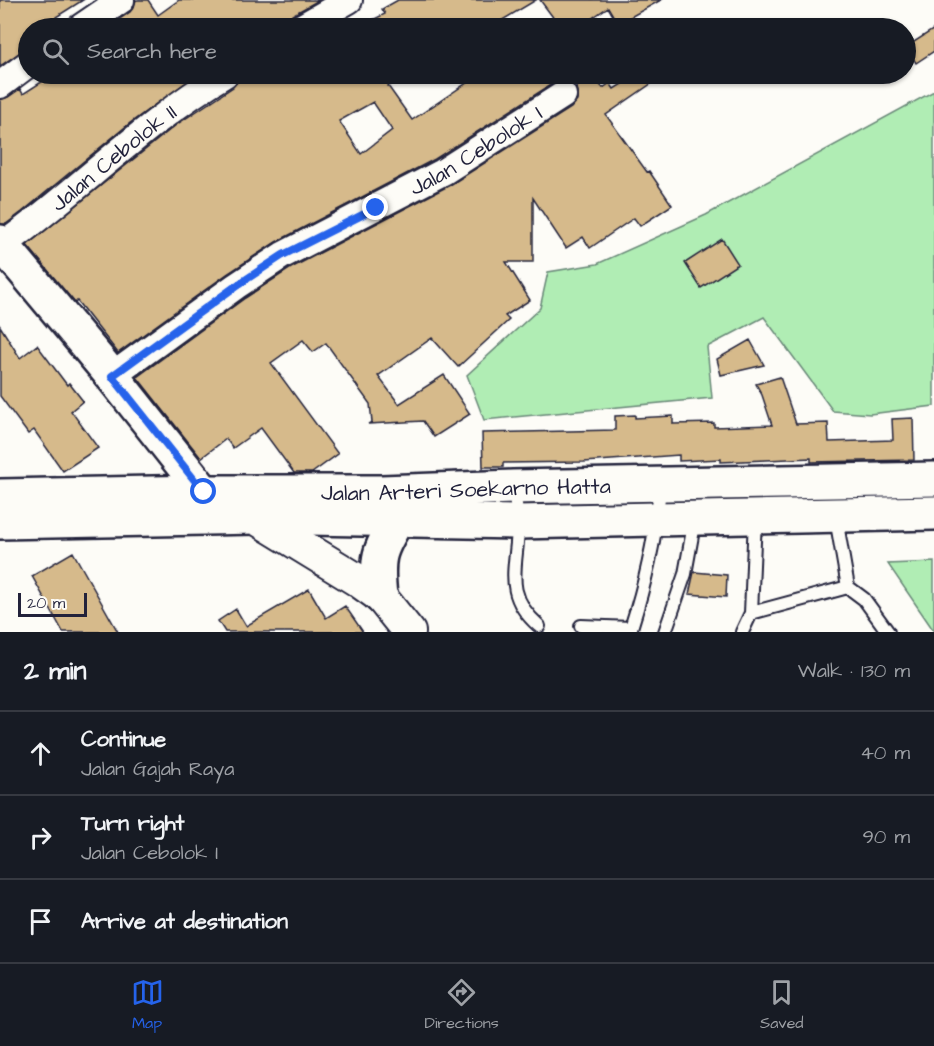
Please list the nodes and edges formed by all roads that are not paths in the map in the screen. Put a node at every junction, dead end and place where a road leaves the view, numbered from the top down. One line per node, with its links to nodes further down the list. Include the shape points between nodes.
1 (121, 0): 3 (street)
2 (349, 0): 4 (street)
3 (95, 18)
4 (318, 18)
5 (18, 72): 7 (street)
6 (209, 84): 9 (street, Jalan Cebolok II)
7 (0, 85)
8 (563, 95): 10 (street, Jalan Cebolok I, via 443,172 283,255)
9 (2, 243): 10 (main road)
10 (112, 376): 14 (main road)
11 (934, 479): 12 (main road, Jalan Arteri Soekarno Hatta)
12 (660, 484): 13 (main road, Jalan Arteri Soekarno Hatta); 20 (lane)
13 (513, 487): 14 (main road, Jalan Arteri Soekarno Hatta); 24 (lane)
14 (204, 492): 15 (main road, Jalan Arteri Soekarno Hatta); 19 (street)
15 (0, 496)
16 (934, 513): 17 (main road, Jalan Arteri Soekarno Hatta)
17 (835, 514): 18 (main road, Jalan Arteri Soekarno Hatta); 25 (lane)
18 (755, 516): 21 (main road, Jalan Arteri Soekarno Hatta); 27 (lane)
19 (257, 517): 22 (main road, Jalan Arteri Soekarno Hatta); 23 (main road, Jalan Arteri Soekarno Hatta); 26 (street)
20 (658, 518): 21 (main road, Jalan Arteri Soekarno Hatta); 24 (main road, Jalan Arteri Soekarno Hatta); 30 (lane)
21 (695, 518): 32 (lane, via 685,574)
22 (398, 519): 24 (main road, Jalan Arteri Soekarno Hatta); 26 (main road, via 379,556)
23 (0, 522)
24 (518, 522): 28 (lane, via 513,572 518,599)
25 (848, 587): 27 (lane); 34 (lane, via 864,599)
26 (380, 596): 31 (street)
27 (751, 613): 33 (lane)
28 (539, 626)
29 (581, 626): 30 (lane)
30 (630, 630)
31 (409, 632)
32 (665, 632)
33 (742, 632)
34 (888, 632)

